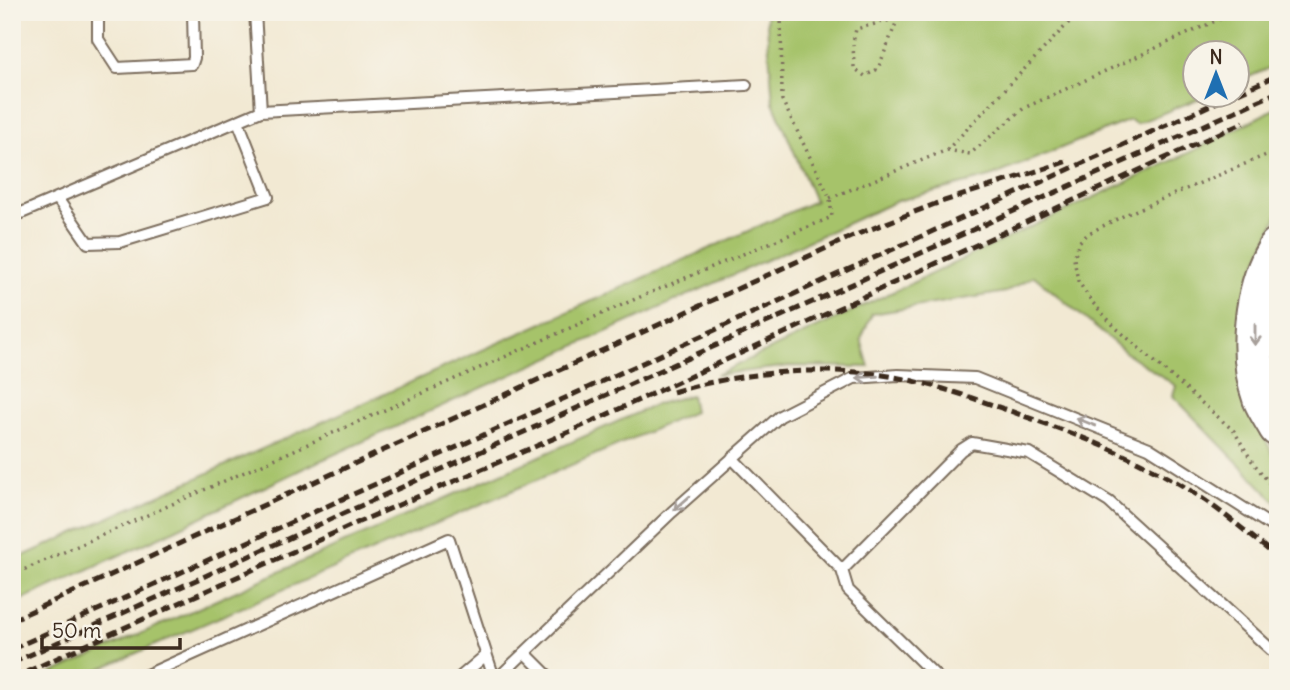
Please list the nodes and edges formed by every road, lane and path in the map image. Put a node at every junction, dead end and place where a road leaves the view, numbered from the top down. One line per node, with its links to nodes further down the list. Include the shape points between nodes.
1 (98, 12): 2 (lane, via 99,39 117,68 192,64)
2 (192, 12)
3 (256, 12): 10 (lane)
4 (781, 12): 15 (path, via 782,100)
5 (908, 12): 7 (path)
6 (1079, 12): 12 (path)
7 (898, 18): 7 (path, via 856,29 854,68 865,76 878,69)
8 (1222, 18): 12 (path, via 1024,108 970,154)
9 (746, 85): 10 (lane)
10 (261, 111): 11 (lane)
11 (238, 121): 14 (lane); 14 (lane, via 268,197 120,242 88,243)
12 (947, 150): 15 (path)
13 (1278, 150): 20 (path, via 1089,233 1079,242 1074,259 1078,281 1092,302 1234,431)
14 (57, 198): 16 (lane)
15 (830, 198): 23 (path, via 832,217 640,297)
16 (12, 217)
17 (1278, 247): 18 (highway, one-way to 18, via 1259,288 1255,319 1262,398)
18 (1278, 427)
19 (732, 458): 21 (lane, one-way to 19, via 1149,448 975,378 898,374 854,378 780,416); 22 (lane); 24 (lane, one-way to 24)
20 (1278, 494)
21 (1278, 530)
22 (842, 570): 26 (lane, via 972,443 1029,453 1109,502); 31 (lane, via 849,590)
23 (12, 575)
24 (525, 653): 29 (lane); 30 (lane)
25 (486, 655): 27 (lane, via 449,539); 28 (lane); 29 (lane)
26 (1278, 656)
27 (140, 678)
28 (459, 678)
29 (496, 678)
30 (550, 678)
31 (938, 678)

